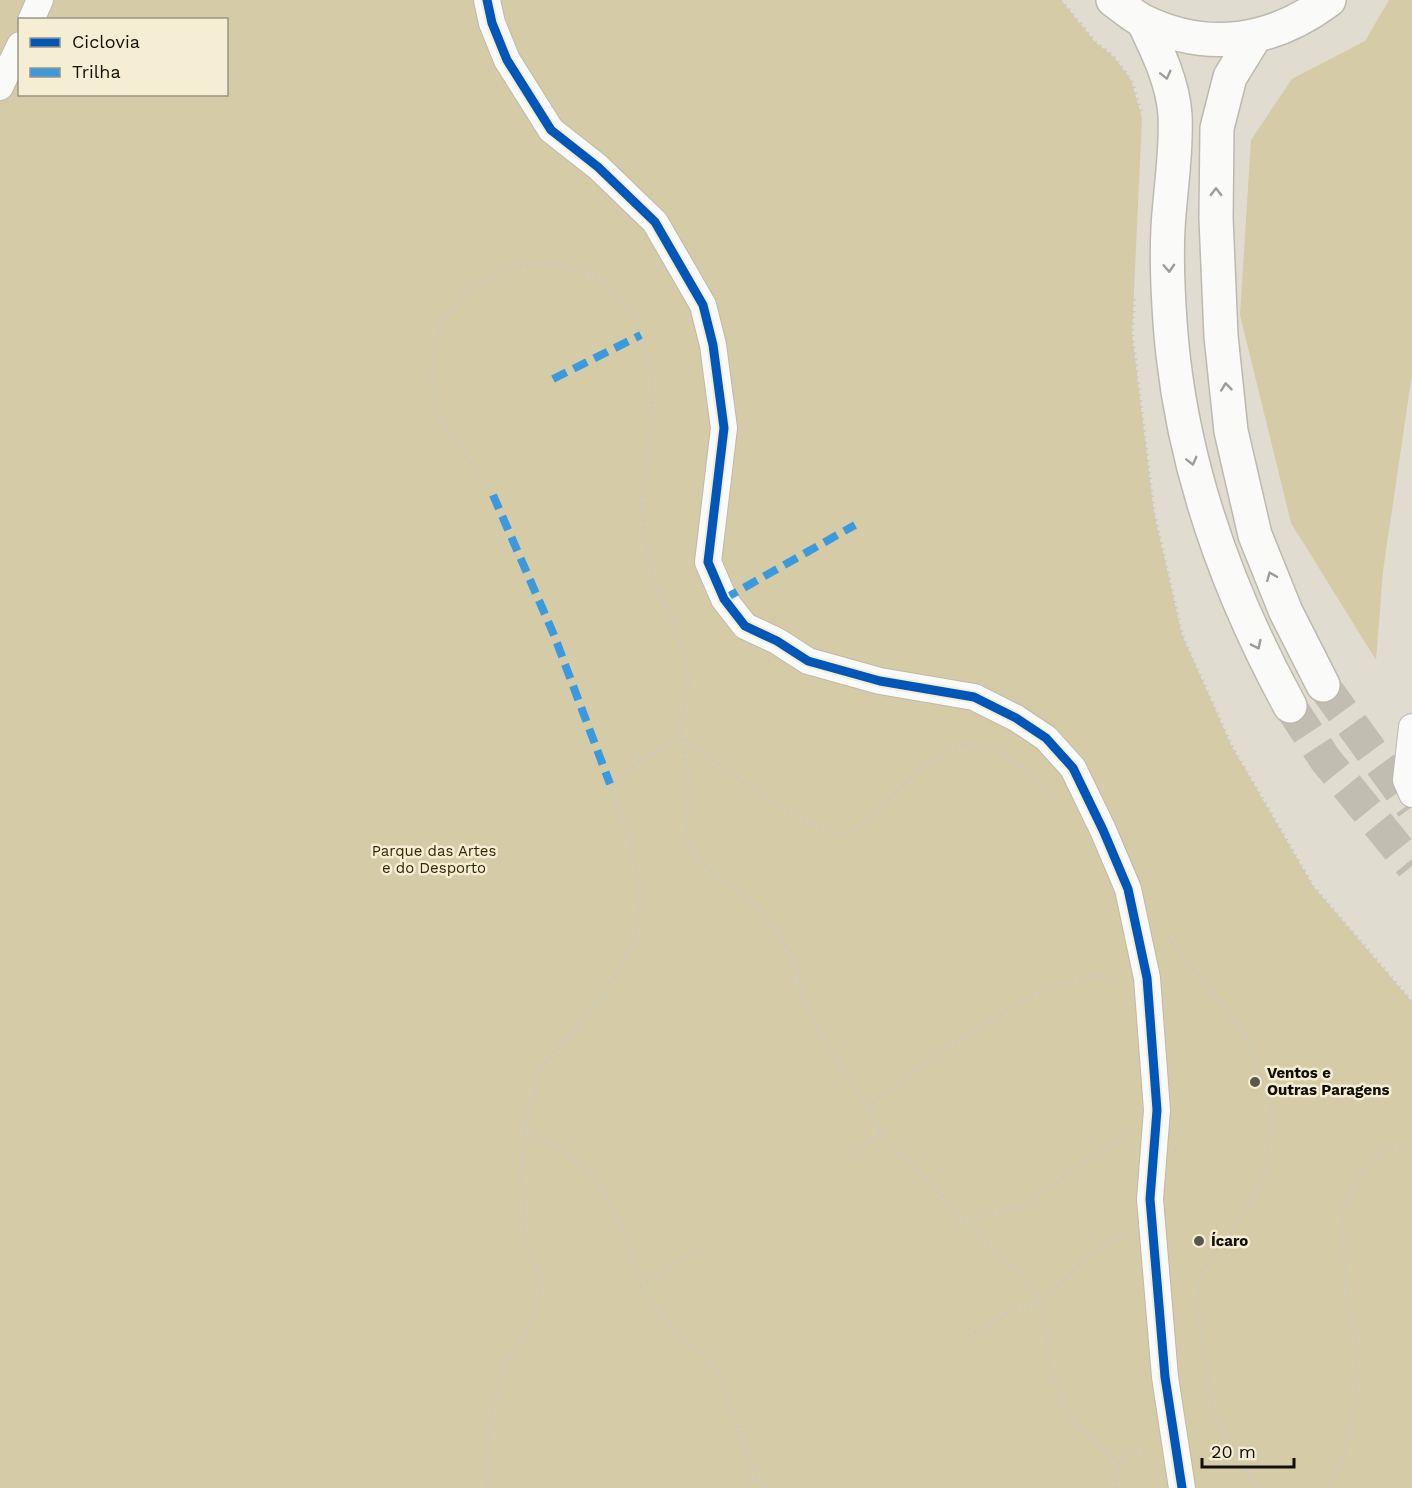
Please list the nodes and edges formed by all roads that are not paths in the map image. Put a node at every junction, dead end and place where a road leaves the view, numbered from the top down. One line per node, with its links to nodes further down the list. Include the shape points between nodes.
1 (40, 0): 5 (street)
2 (488, 0): 14 (street, via 492,23 507,60 551,130 598,167 655,222 702,304 713,345 724,428 708,562 724,599 745,626 808,661 880,681 974,697 1046,738 1073,768 1128,889 1147,978 1157,1110 1150,1199 1165,1377)
3 (1113, 0): 6 (main road)
4 (1329, 0): 7 (main road, via 1293,24)
5 (32, 18)
6 (1143, 21): 7 (main road, via 1197,39); 11 (main road, one-way to 11, via 1164,66 1175,114 1167,232 1173,355 1191,461 1221,560 1256,644)
7 (1254, 38): 10 (main road, one-way to 7, via 1286,612 1255,535 1231,431 1221,336 1216,128 1230,78)
8 (18, 49): 9 (street)
9 (0, 87)
10 (1323, 686)
11 (1290, 706)
12 (1412, 727): 13 (street, via 1406,780)
13 (1412, 794)
14 (1182, 1488)

